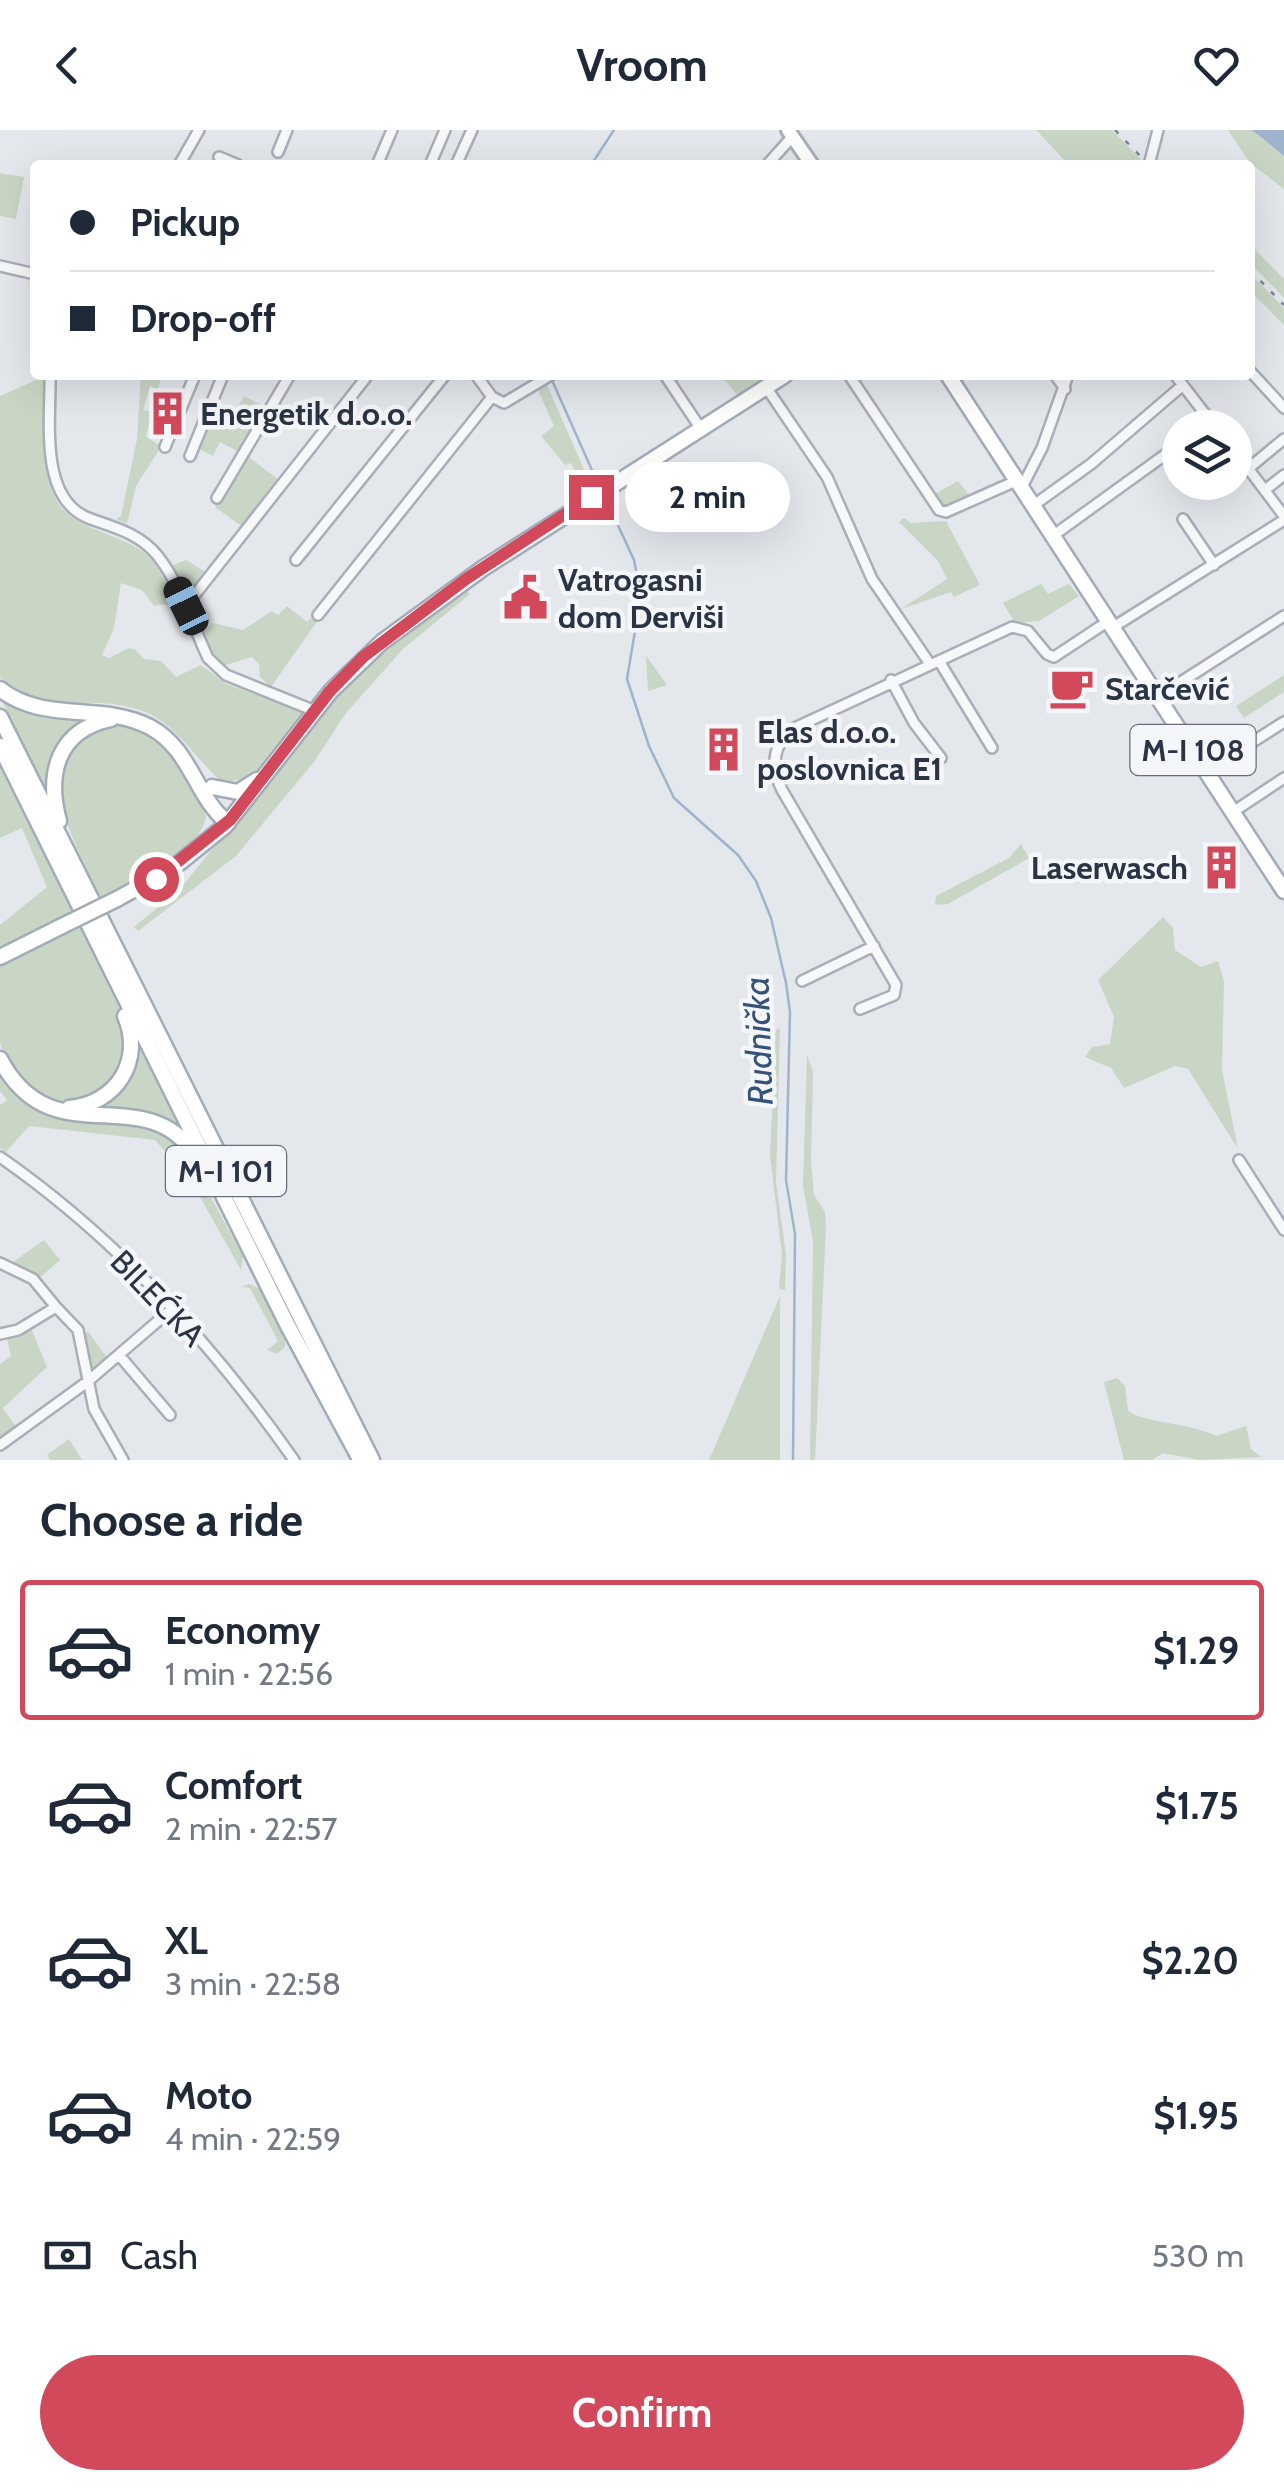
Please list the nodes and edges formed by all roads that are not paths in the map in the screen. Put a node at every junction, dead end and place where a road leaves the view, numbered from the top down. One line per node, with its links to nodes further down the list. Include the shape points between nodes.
1 (199, 130): 10 (street)
2 (286, 130): 8 (street)
3 (392, 130): 12 (street)
4 (445, 130): 13 (street)
5 (472, 130): 14 (street)
6 (1158, 130): 17 (street)
7 (790, 133): 15 (street); 16 (main road)
8 (278, 152)
9 (218, 157): 11 (street)
10 (182, 160)
11 (226, 160)
12 (379, 160)
13 (432, 160)
14 (458, 160)
15 (771, 160)
16 (809, 160)
17 (1150, 160)
18 (0, 266): 19 (street)
19 (30, 273)
20 (1255, 376): 40 (street)
21 (50, 380): 59 (street, via 52,456 63,500 149,548)
22 (193, 380): 44 (street)
23 (221, 380): 45 (street)
24 (287, 380): 52 (street)
25 (364, 380): 59 (street)
26 (441, 380): 57 (street)
27 (480, 380): 39 (street)
28 (543, 380): 39 (street, via 507,402)
29 (672, 380): 42 (street)
30 (777, 380): 37 (main road)
31 (852, 380): 50 (street, via 941,511)
32 (951, 380): 50 (main road, M-I 108)
33 (1059, 380): 38 (street)
34 (1067, 380): 38 (street)
35 (1181, 380): 53 (street, via 1090,464)
36 (1183, 380): 41 (street)
37 (766, 387): 42 (main road); 63 (street, via 828,477 872,580)
38 (1065, 389): 50 (street)
39 (492, 397): 60 (street)
40 (1284, 408)
41 (1203, 410)
42 (701, 429): 67 (main road, via 382,642)
43 (1284, 439): 47 (street)
44 (165, 447)
45 (190, 456)
46 (1162, 457): 56 (street)
47 (1252, 466)
48 (1252, 472): 51 (street)
49 (1284, 475): 51 (street)
50 (1020, 483): 53 (main road, M-I 108)
51 (1265, 490): 54 (street)
52 (217, 498)
53 (1034, 505): 56 (main road, M-I 108)
54 (1284, 518): 58 (street)
55 (1183, 519): 58 (street)
56 (1054, 535): 62 (main road, M-I 108)
57 (296, 560)
58 (1214, 565): 62 (street)
59 (186, 606): 67 (street, via 216,669)
60 (318, 615)
61 (1284, 616): 66 (street)
62 (1112, 623): 63 (street, via 1054,657 1016,626); 66 (main road, M-I 108)
63 (934, 663): 64 (street); 72 (street)
64 (892, 680): 74 (street); 84 (street, via 790,730 774,760 782,790)
65 (0, 689): 69 (main road, via 27,706)
66 (1159, 696): 75 (main road, M-I 108)
67 (314, 712): 73 (main road)
68 (0, 717): 81 (main road, M-I 101)
69 (118, 718): 77 (main road, via 162,736); 81 (main road, via 74,734 55,766 53,800)
70 (1284, 722): 75 (street)
71 (0, 746): 83 (main road, M-I 101)
72 (992, 748)
73 (280, 757): 77 (main road, via 238,792); 79 (main road)
74 (941, 758)
75 (1207, 771): 78 (main road, M-I 108)
76 (1284, 778): 78 (street)
77 (202, 780): 79 (main road); 80 (main road, via 207,828)
78 (1233, 812): 82 (main road, M-I 108)
79 (229, 822): 80 (main road)
80 (183, 861): 85 (main road, bridge)
81 (83, 882): 105 (main road, M-I 101)
82 (1284, 891)
83 (92, 933): 89 (main road, via 128,1024 129,1062 119,1084 96,1103); 92 (main road, M-I 101)
84 (874, 946): 86 (street); 87 (street, via 896,992)
85 (0, 957)
86 (802, 981)
87 (860, 1009)
88 (0, 1059): 89 (main road, via 23,1093)
89 (42, 1105): 92 (main road, via 68,1114 156,1122 178,1134)
90 (0, 1157): 96 (street, BILEĆKA)
91 (1238, 1160): 93 (street)
92 (212, 1172): 104 (main road, M-I 101)
93 (1284, 1230)
94 (0, 1264): 95 (street, via 32,1279)
95 (56, 1307): 97 (street); 99 (street, via 78,1330)
96 (172, 1309): 98 (street); 103 (street, BILEĆKA)
97 (0, 1334)
98 (119, 1355): 99 (street); 100 (street)
99 (88, 1382): 101 (street); 102 (street, via 98,1419)
100 (170, 1415)
101 (0, 1445)
102 (123, 1460)
103 (294, 1460)
104 (361, 1460)
105 (372, 1460)

